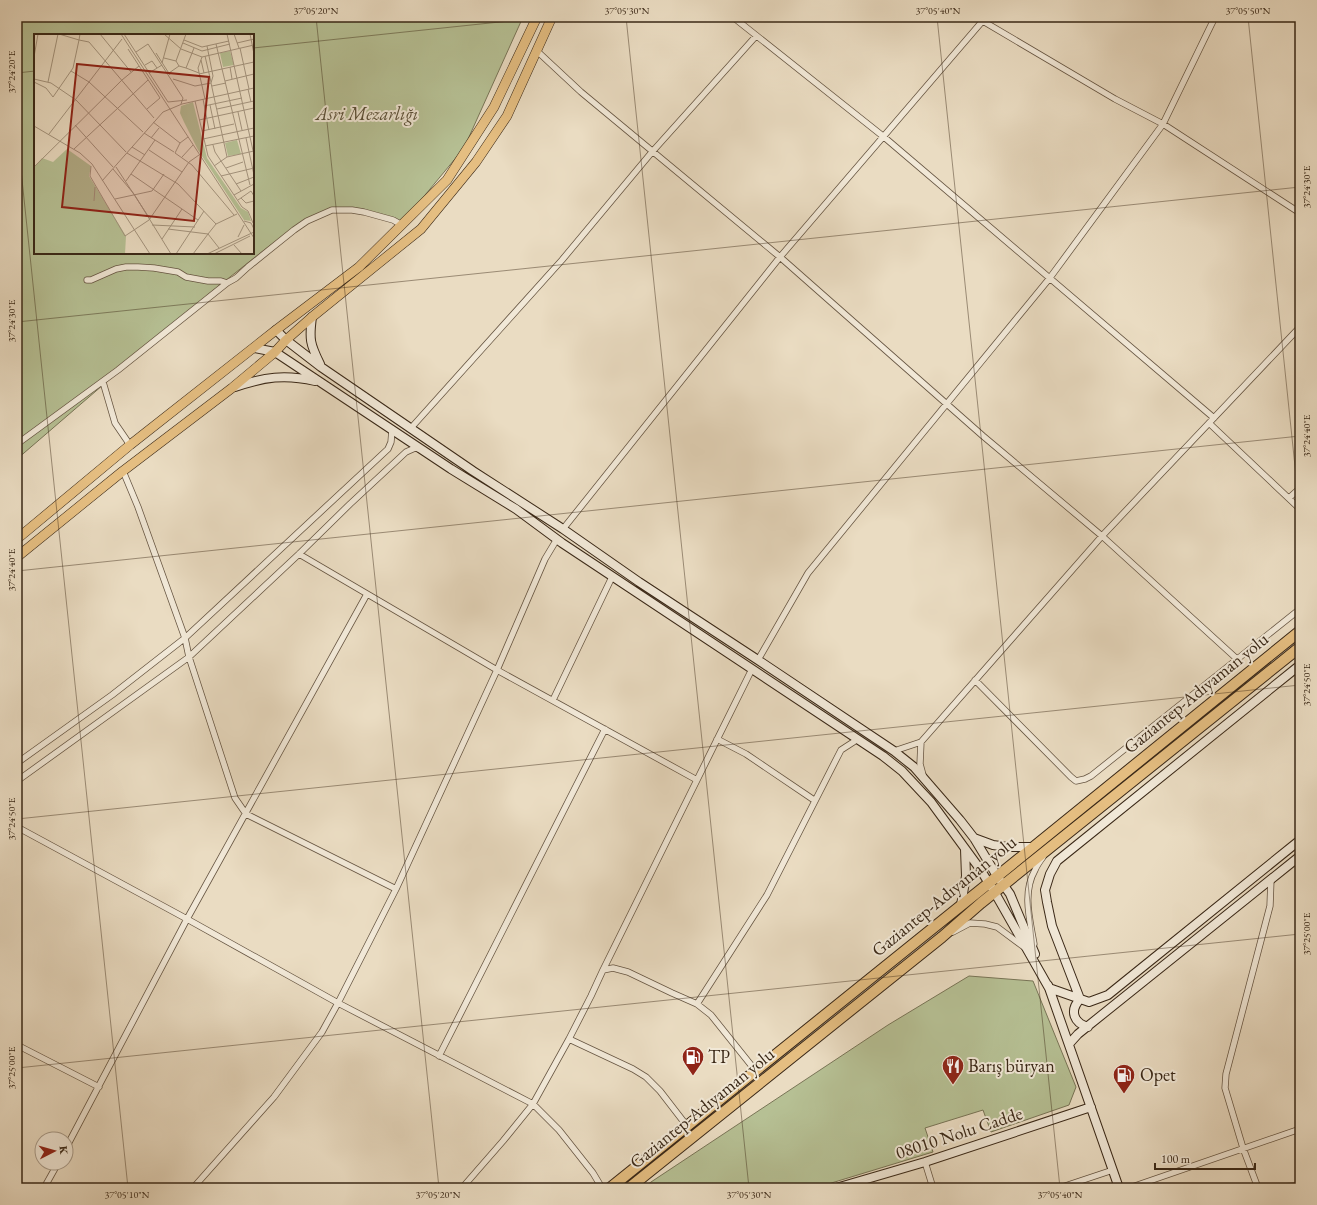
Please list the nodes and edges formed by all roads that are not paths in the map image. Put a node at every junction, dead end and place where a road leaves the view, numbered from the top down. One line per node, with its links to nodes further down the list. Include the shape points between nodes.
1 (537, 17): 13 (main road, via 494,108 447,180)
2 (552, 17): 8 (main road)
3 (733, 17): 7 (street)
4 (976, 17): 6 (street)
5 (1216, 17): 9 (street)
6 (985, 19): 9 (street, via 1115,99); 10 (street)
7 (756, 36): 10 (street); 11 (street)
8 (537, 51): 11 (street); 18 (main road, via 507,116 476,162 426,223)
9 (1163, 124): 12 (street); 15 (street)
10 (884, 137): 14 (street); 15 (street)
11 (652, 152): 14 (street); 30 (street, via 562,260)
12 (1300, 213)
13 (402, 225): 17 (street, via 364,212 332,210 307,221); 20 (main road, via 359,267)
14 (780, 257): 28 (street); 39 (street)
15 (1049, 279): 28 (street); 29 (street)
16 (87, 280): 17 (street, via 116,269 135,267 178,272 186,277)
17 (227, 283): 25 (street)
18 (312, 317): 21 (main road); 24 (street, via 312,347)
19 (1300, 327): 29 (street)
20 (276, 330): 21 (street); 22 (main road)
21 (286, 340): 23 (main road); 24 (street)
22 (254, 348): 23 (street); 33 (main road)
23 (275, 352): 26 (street); 27 (main road)
24 (322, 367): 30 (street)
25 (103, 382): 32 (street); 33 (street, via 115,423)
26 (321, 382): 27 (street, via 286,377 257,379); 31 (street)
27 (232, 388): 35 (main road)
28 (947, 404): 40 (street); 53 (street, via 808,573)
29 (1211, 420): 37 (street); 40 (street)
30 (411, 428): 39 (street)
31 (392, 429): 34 (street); 49 (street, via 388,449)
32 (17, 444)
33 (130, 445): 41 (main road)
34 (420, 449): 42 (street, via 516,509); 43 (street, via 415,448 406,452)
35 (123, 471): 44 (main road); 49 (street)
36 (1300, 488): 37 (street)
37 (1289, 498): 38 (street)
38 (1300, 509)
39 (563, 528): 53 (street, via 639,582)
40 (1102, 536): 52 (street); 57 (street)
41 (17, 539)
42 (557, 539): 45 (street); 56 (street, via 544,559)
43 (299, 554): 46 (street); 51 (street)
44 (17, 557)
45 (612, 577): 55 (street); 58 (street)
46 (367, 594): 56 (street); 69 (street)
47 (1300, 609): 52 (street)
48 (1300, 631): 73 (highway, Gaziantep-Adıyaman yolu)
49 (184, 638): 51 (street); 64 (street, via 112,695)
50 (1300, 647): 75 (highway, Gaziantep-Adıyaman yolu)
51 (189, 657): 67 (street); 69 (street, via 235,798)
52 (1237, 659): 57 (street, via 1091,776 1076,780)
53 (758, 660): 63 (street)
54 (1300, 665): 89 (street, via 1057,861 1045,890 1047,902 1052,926)
55 (752, 669): 60 (street); 61 (street)
56 (497, 670): 58 (street); 80 (street)
57 (975, 680): 62 (street)
58 (552, 700): 59 (street)
59 (605, 729): 66 (street); 96 (street)
60 (717, 739): 66 (street); 68 (street, via 746,754)
61 (858, 739): 68 (street, via 841,750); 74 (street, via 902,771 931,802)
62 (921, 742): 63 (street); 65 (street, via 920,764)
63 (894, 751): 65 (street)
64 (17, 763)
65 (923, 778): 71 (street)
66 (697, 780): 87 (street)
67 (17, 781)
68 (814, 800): 91 (street, via 767,895)
69 (246, 814): 80 (street); 83 (street)
70 (17, 827): 83 (street)
71 (974, 838): 73 (street, via 993,845); 78 (street)
72 (1300, 840): 89 (street, via 1108,995 1089,1002)
73 (1031, 847): 78 (highway, Gaziantep-Adıyaman yolu)
74 (965, 848): 78 (street); 82 (street, via 966,876)
75 (1048, 850): 79 (highway, Gaziantep-Adıyaman yolu); 86 (street, via 1034,871 1029,886 1028,915)
76 (1300, 856): 77 (street)
77 (1271, 879): 92 (street); 104 (street, via 1270,906 1226,1074 1225,1088)
78 (993, 880): 79 (street); 81 (street); 82 (highway, Gaziantep-Adıyaman yolu)
79 (1004, 885): 81 (highway, Gaziantep-Adıyaman yolu); 86 (street)
80 (396, 889): 90 (street)
81 (995, 892): 84 (highway, Gaziantep-Adıyaman yolu); 85 (street)
82 (961, 905): 97 (highway, Gaziantep-Adıyaman yolu)
83 (187, 919): 90 (street); 98 (street)
84 (942, 937): 85 (street, via 970,923 985,924 997,927); 113 (highway, Gaziantep-Adıyaman yolu)
85 (1028, 950): 88 (street)
86 (1035, 954): 88 (street)
87 (603, 970): 91 (street, via 613,968 628,972); 93 (street)
88 (1049, 988): 89 (street); 94 (street)
89 (1080, 999): 92 (street, via 1074,1014 1080,1024)
90 (338, 1003): 96 (street); 109 (street, via 322,1032 274,1097)
91 (696, 1004): 97 (street, via 711,1015)
92 (1088, 1027): 94 (street)
93 (569, 1039): 99 (street); 101 (street, via 646,1077)
94 (1069, 1044): 100 (street)
95 (17, 1045): 98 (street)
96 (439, 1056): 99 (street)
97 (755, 1070): 101 (highway, Gaziantep-Adıyaman yolu)
98 (99, 1087): 103 (street)
99 (533, 1104): 110 (street); 111 (street, via 559,1130)
100 (1091, 1107): 105 (street, 08010 Nolu Cadde); 106 (street)
101 (687, 1126): 112 (highway, Gaziantep-Adıyaman yolu)
102 (1300, 1130): 104 (street)
103 (74, 1133)
104 (1244, 1148): 118 (street); 119 (street)
105 (925, 1162): 114 (street, 08010 Nolu Cadde); 115 (street)
106 (1113, 1170): 116 (street); 117 (street)
107 (54, 1171): 108 (street)
108 (44, 1188)
109 (193, 1188)
110 (462, 1188)
111 (602, 1188)
112 (610, 1188)
113 (629, 1188)
114 (836, 1188)
115 (933, 1188)
116 (1059, 1188)
117 (1119, 1188)
118 (1129, 1188)
119 (1258, 1188)

